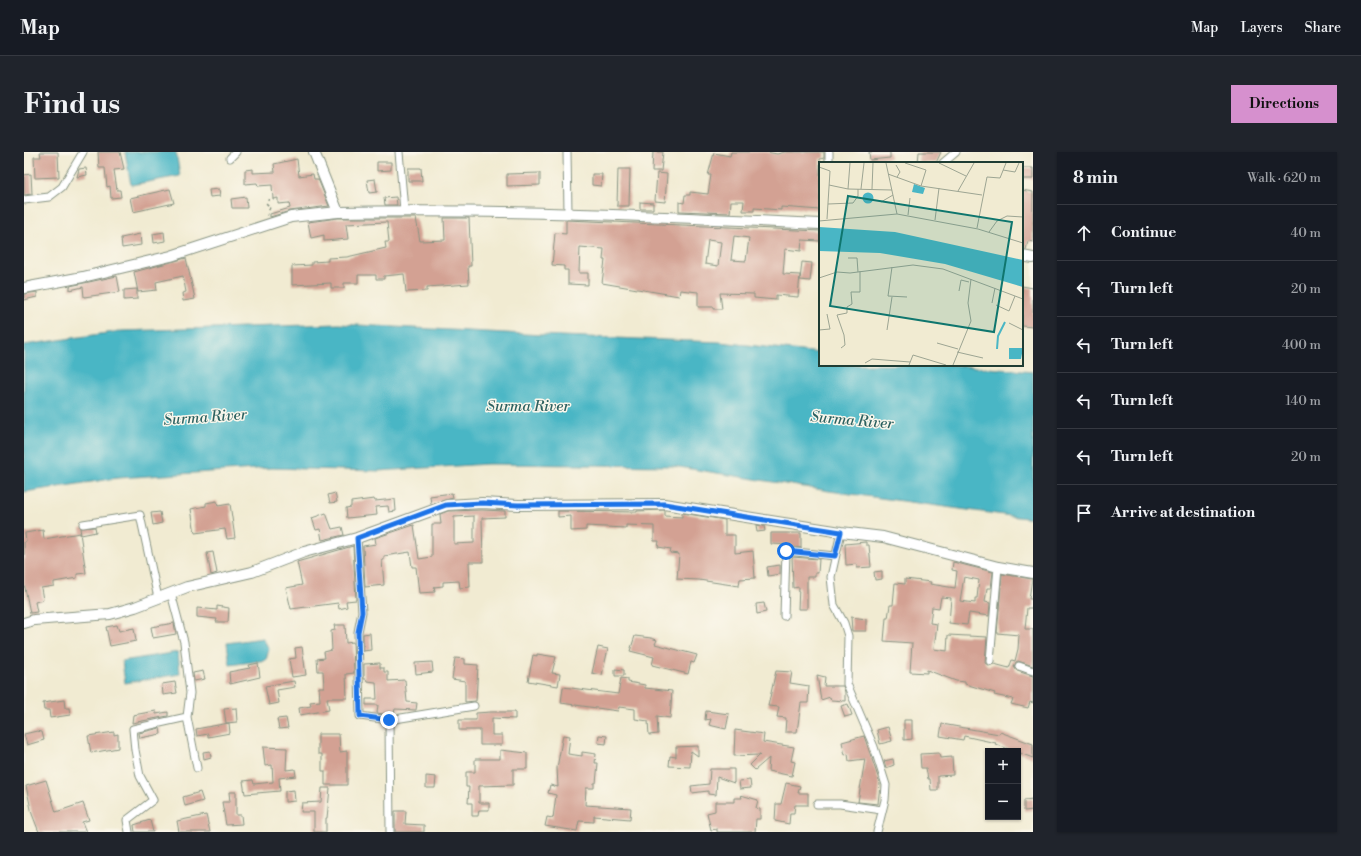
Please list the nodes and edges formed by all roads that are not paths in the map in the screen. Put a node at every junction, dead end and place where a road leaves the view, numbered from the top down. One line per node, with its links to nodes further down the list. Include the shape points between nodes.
1 (83, 152): 9 (street, via 62,187 48,197)
2 (236, 152): 7 (street)
3 (314, 152): 11 (street)
4 (399, 152): 10 (street)
5 (567, 152): 12 (street)
6 (956, 152): 8 (street)
7 (230, 158)
8 (944, 162)
9 (24, 200)
10 (404, 210): 11 (street); 12 (street)
11 (338, 212): 16 (street, via 291,217 171,256)
12 (568, 213): 13 (street)
13 (819, 224)
14 (1023, 256): 15 (street)
15 (1033, 258)
16 (24, 288)
17 (84, 524): 24 (street, via 140,515)
18 (841, 532): 19 (street, via 664,504 482,503 446,505); 20 (street); 21 (street, via 883,537)
19 (357, 538): 23 (street, via 304,552 252,572); 32 (street, via 362,612 358,632 360,716)
20 (835, 556): 25 (street, via 786,551); 35 (street, via 832,577 834,606 848,636 847,684 881,766 886,785)
21 (998, 567): 22 (street); 27 (street)
22 (1033, 573)
23 (171, 593): 24 (street); 31 (street, via 184,642 190,693)
24 (158, 598): 26 (street, via 110,614)
25 (784, 616)
26 (24, 622)
27 (990, 661)
28 (1019, 666): 29 (street)
29 (1033, 671)
30 (474, 706): 32 (street)
31 (187, 717): 33 (street); 36 (street, via 133,729 140,776 152,800 127,820)
32 (389, 720): 37 (street)
33 (196, 768)
34 (817, 804): 35 (street, via 840,804)
35 (882, 810): 38 (street)
36 (129, 832)
37 (390, 832)
38 (877, 832)

